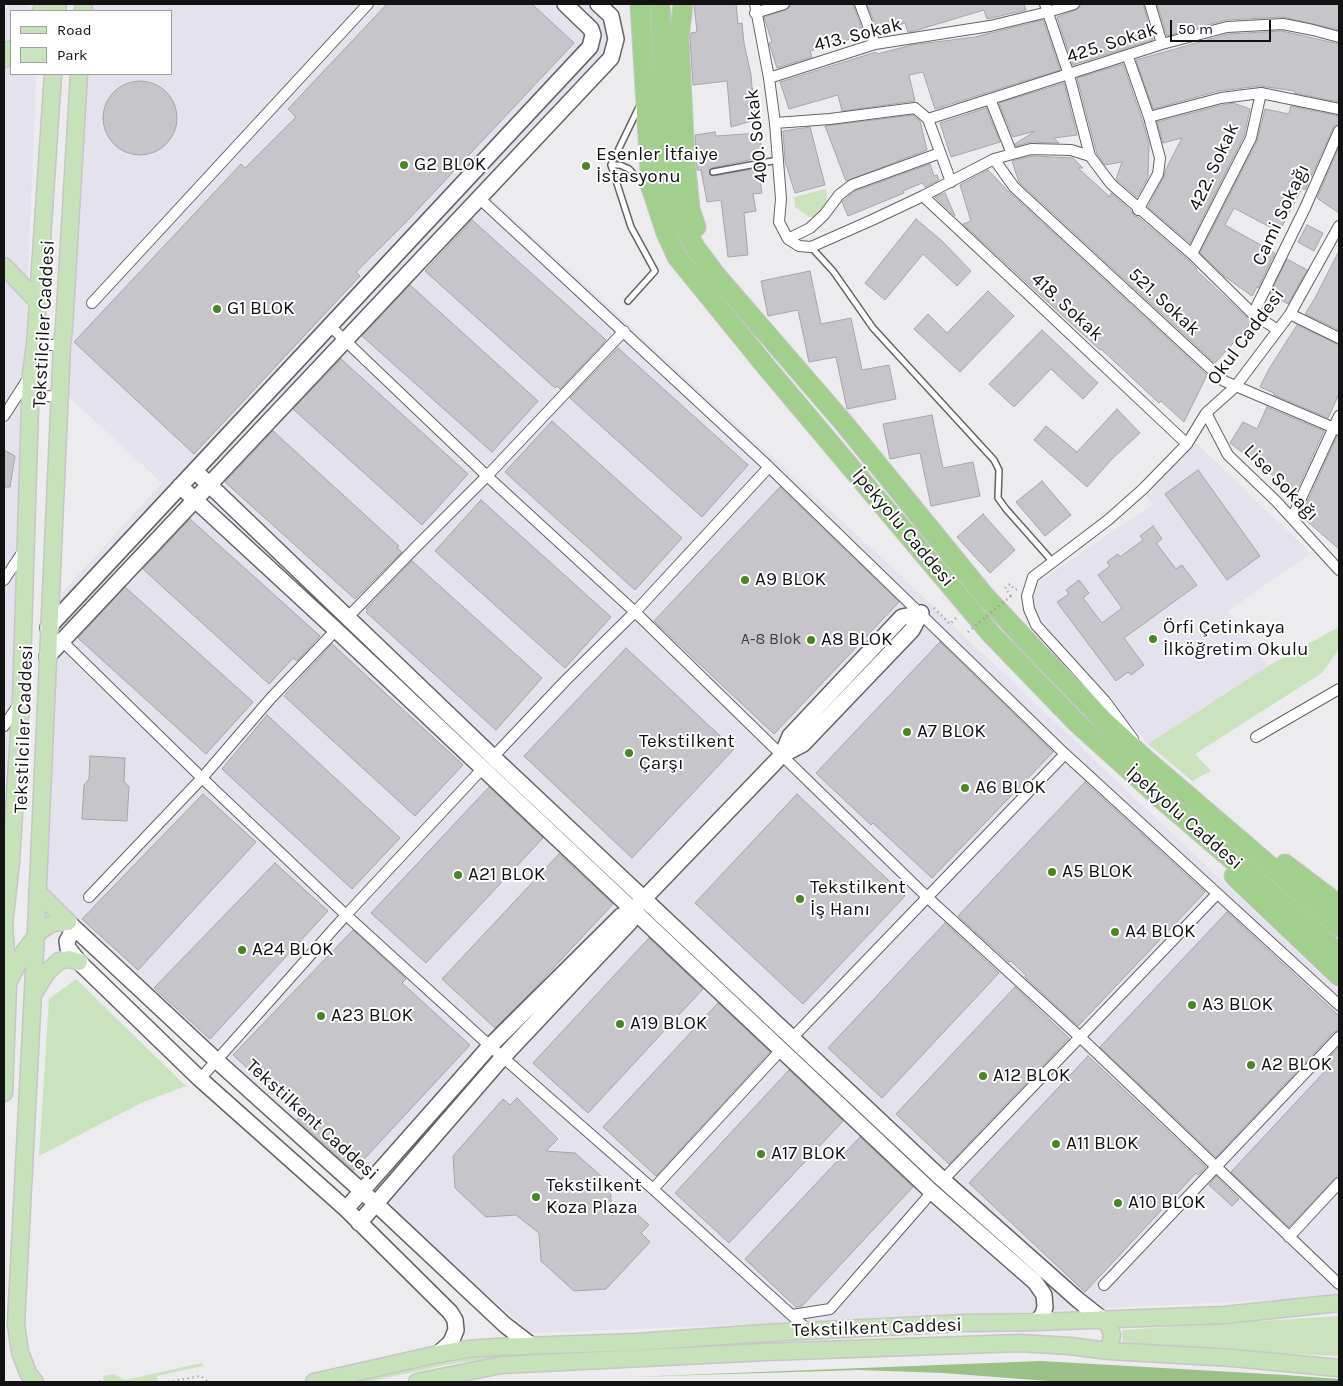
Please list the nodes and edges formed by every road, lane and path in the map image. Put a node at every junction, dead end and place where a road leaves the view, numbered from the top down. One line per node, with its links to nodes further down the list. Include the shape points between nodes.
1 (368, 4): 49 (street)
2 (565, 4): 52 (street, via 592,29 590,47)
3 (598, 4): 39 (street, via 611,16 616,39 611,58)
4 (640, 4): 22 (highway, İpekyolu Caddesi)
5 (660, 4): 46 (highway, İpekyolu Caddesi, via 669,178 684,226)
6 (683, 4): 46 (highway, via 679,39 686,186 690,209)
7 (784, 4): 11 (street)
8 (860, 4): 14 (street)
9 (1074, 4): 12 (street, 413. Sokak)
10 (1150, 4): 15 (street)
11 (755, 8): 20 (street, 400. Sokak)
12 (1046, 8): 14 (street, 413. Sokak, via 990,26); 19 (street)
13 (1339, 37): 15 (street, 425. Sokak, via 1283,24 1227,27)
14 (875, 44): 20 (street, 413. Sokak)
15 (1162, 44): 16 (street, 425. Sokak)
16 (1128, 56): 19 (street, 425. Sokak); 25 (street)
17 (53, 75): 48 (main road, Tekstilciler Caddesi)
18 (79, 75): 58 (main road, Tekstilciler Caddesi)
19 (1069, 75): 23 (street, 425. Sokak); 31 (street)
20 (769, 78): 27 (street, 400. Sokak)
21 (1261, 93): 24 (street); 25 (street, via 1221,98); 44 (street, 422. Sokak, via 1251,138)
22 (645, 95): 34 (lane); 37 (highway, İpekyolu Caddesi)
23 (990, 99): 26 (street, 425. Sokak); 30 (street)
24 (1339, 110)
25 (1149, 117): 40 (street, via 1160,158 1158,174)
26 (928, 119): 27 (street, via 915,108); 29 (street)
27 (775, 123): 33 (street, 400. Sokak)
28 (1339, 131): 50 (street, Cami Sokağı)
29 (940, 153): 36 (street); 42 (street, via 852,185 810,228)
30 (1012, 154): 31 (street, via 1031,149 1071,150); 32 (street)
31 (1090, 156): 40 (street, via 1111,184)
32 (994, 159): 36 (street); 60 (street, 521. Sokak, via 1014,187 1224,382)
33 (778, 160): 35 (lane); 42 (street, 400. Sokak, via 779,222)
34 (611, 165): 37 (lane, via 629,169); 47 (lane, via 631,227 655,271)
35 (713, 172)
36 (951, 182): 38 (street)
37 (653, 196): 100 (highway, İpekyolu Caddesi, via 677,257 768,369 992,634 1076,723)
38 (923, 196): 43 (street); 67 (street, 418. Sokak)
39 (479, 198): 54 (street); 56 (street)
40 (1138, 210): 44 (street)
41 (1339, 226): 51 (street, Okul Caddesi)
42 (788, 239): 43 (street, via 798,246)
43 (811, 247): 76 (lane, via 873,328 994,460 999,470 998,498)
44 (1192, 254): 50 (street)
45 (4, 266): 48 (main road)
46 (715, 274): 97 (highway, İpekyolu Caddesi, via 843,422 984,595 1105,722)
47 (628, 301)
48 (38, 302): 57 (main road, Tekstilciler Caddesi)
49 (92, 303)
50 (1253, 314): 53 (street)
51 (1290, 314): 53 (street, Okul Caddesi); 55 (street)
52 (330, 326): 56 (street); 69 (street)
53 (1278, 330): 60 (street, Okul Caddesi)
54 (624, 331): 68 (street); 70 (street)
55 (1339, 338)
56 (345, 341): 70 (street); 71 (street)
57 (36, 345): 58 (street); 59 (main road, Tekstilciler Caddesi)
58 (62, 345): 62 (main road, Tekstilciler Caddesi)
59 (31, 374): 61 (main road, Tekstilciler Caddesi); 64 (street)
60 (1235, 387): 63 (street, Okul Caddesi); 66 (street, 521. Sokak)
61 (31, 395): 62 (street); 75 (main road, Tekstilciler Caddesi)
62 (60, 397): 85 (main road, Tekstilciler Caddesi)
63 (1206, 413): 67 (street, Okul Caddesi); 74 (street, Lise Sokağı, via 1228,455)
64 (4, 416)
65 (1339, 416): 66 (street)
66 (1337, 429): 74 (street)
67 (1187, 444): 76 (street, Okul Caddesi, via 1108,520)
68 (769, 467): 80 (street); 81 (street)
69 (195, 470): 71 (street); 72 (street)
70 (487, 476): 80 (street); 82 (street)
71 (210, 484): 73 (street); 82 (street)
72 (180, 486): 73 (street); 85 (street)
73 (195, 501): 86 (street); 88 (street)
74 (1292, 518): 77 (street, Lise Sokağı)
75 (26, 548): 78 (street); 91 (main road, Tekstilciler Caddesi)
76 (1052, 561): 97 (street, Okul Caddesi, via 1033,577 1027,596 1036,625 1105,701 1132,736)
77 (1339, 570)
78 (4, 580)
79 (1015, 590): 87 (path, bridge, via 1010,584 1005,588 1011,596)
80 (635, 612): 95 (street); 96 (street)
81 (921, 613): 94 (street); 95 (street, via 912,630 803,744)
82 (348, 617): 86 (street); 96 (street)
83 (956, 618): 84 (path)
84 (950, 624)
85 (48, 628): 89 (main road, Tekstilciler Caddesi)
86 (336, 630): 98 (street); 99 (street, via 271,698)
87 (968, 632)
88 (62, 641): 89 (street); 99 (street)
89 (47, 657): 103 (main road, Tekstilciler Caddesi)
90 (1339, 689): 93 (street)
91 (21, 700): 92 (street); 102 (main road, Tekstilciler Caddesi)
92 (4, 726)
93 (1256, 737)
94 (1065, 754): 104 (street); 107 (street)
95 (782, 755): 106 (street); 107 (street)
96 (493, 757): 98 (street); 106 (street)
97 (1144, 758): 101 (highway, İpekyolu Caddesi)
98 (482, 769): 109 (street); 110 (street)
99 (202, 778): 105 (street); 110 (street)
100 (1159, 797): 114 (highway, İpekyolu Caddesi); 116 (highway, via 1207,851)
101 (1203, 808): 108 (highway, via 1256,842); 112 (highway, İpekyolu Caddesi)
102 (8, 868): 117 (main road, Tekstilciler Caddesi, via 4,924)
103 (37, 891): 111 (main road); 113 (main road, Tekstilciler Caddesi)
104 (1218, 894): 119 (street); 121 (street)
105 (89, 897)
106 (645, 898): 109 (street); 123 (street)
107 (928, 898): 121 (street); 123 (street)
108 (1339, 905)
109 (633, 910): 124 (street, via 621,916); 125 (street); 126 (street, via 630,922)
110 (346, 915): 124 (street); 127 (street)
111 (74, 927): 113 (main road, via 53,923); 115 (street, via 67,941 68,948); 127 (street, Tekstilkent Caddesi)
112 (1339, 927)
113 (36, 935): 117 (main road, via 16,964); 118 (main road, Tekstilciler Caddesi)
114 (1339, 954)
115 (79, 962): 118 (main road, via 69,959 53,966); 128 (street)
116 (1339, 976)
117 (8, 985): 120 (main road, Tekstilciler Caddesi)
118 (33, 995): 152 (main road, Tekstilciler Caddesi, via 16,1324 20,1352)
119 (1339, 1005)
120 (5, 1016): 129 (main road, Tekstilciler Caddesi)
121 (1080, 1037): 130 (street); 131 (street)
122 (1339, 1037): 130 (street)
123 (792, 1038): 125 (street); 131 (street)
124 (490, 1046): 126 (street); 134 (street)
125 (781, 1050): 133 (street); 135 (street)
126 (502, 1058): 133 (street); 136 (street)
127 (217, 1061): 128 (street); 134 (street, Tekstilkent Caddesi)
128 (200, 1079): 137 (street)
129 (4, 1093)
130 (1216, 1167): 139 (street); 141 (street)
131 (943, 1180): 135 (street); 144 (street, via 1078,1300)
132 (1339, 1183): 139 (street)
133 (653, 1189): 143 (street)
134 (362, 1192): 136 (street, Tekstilkent Caddesi); 137 (street)
135 (932, 1192): 143 (street, via 830,1310); 145 (street, via 1036,1282 1044,1295 1045,1307)
136 (375, 1203): 138 (street); 147 (street, Tekstilkent Caddesi, via 504,1325)
137 (346, 1209): 138 (street)
138 (360, 1222): 150 (street, via 455,1320 456,1330 451,1342)
139 (1289, 1237): 140 (street)
140 (1339, 1284)
141 (1104, 1285)
142 (1339, 1303): 144 (main road, Tekstilkent Caddesi, via 1224,1315)
143 (792, 1315): 146 (street)
144 (1094, 1320): 145 (main road, Tekstilkent Caddesi); 148 (main road, via 1080,1334); 149 (main road, via 1109,1326 1112,1335)
145 (1037, 1322): 146 (main road, Tekstilkent Caddesi)
146 (810, 1332): 147 (main road, Tekstilkent Caddesi)
147 (531, 1345): 150 (main road, Tekstilkent Caddesi)
148 (1086, 1347): 149 (main road, Tekstilkent Caddesi); 156 (main road, Tekstilkent Caddesi, via 1020,1343 501,1365)
149 (1110, 1351): 151 (main road, Tekstilkent Caddesi)
150 (438, 1354): 155 (main road, Tekstilkent Caddesi)
151 (1339, 1368)
152 (35, 1382)
153 (168, 1382): 154 (path, via 201,1376)
154 (208, 1382)
155 (314, 1382)
156 (417, 1382)

